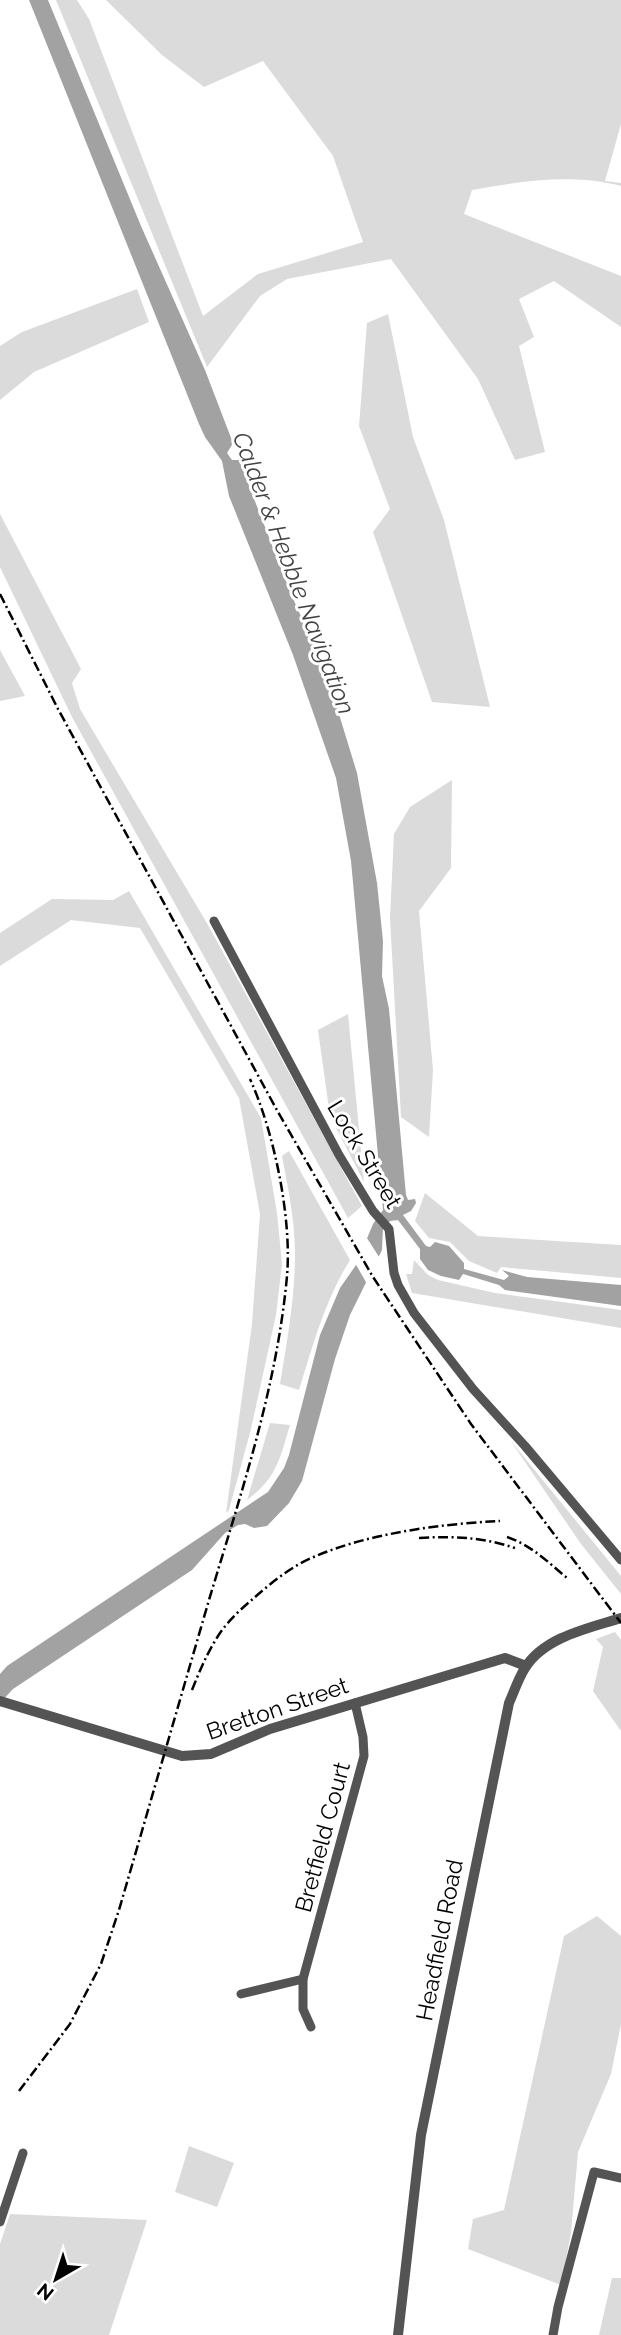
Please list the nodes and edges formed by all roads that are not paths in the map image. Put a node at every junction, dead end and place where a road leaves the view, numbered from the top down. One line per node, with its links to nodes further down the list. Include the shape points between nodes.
1 (214, 921): 2 (street, Lock Street, via 339,1155 389,1229 394,1273 414,1313 473,1389)
2 (621, 1560)
3 (621, 1618): 4 (street, Headfield Road, via 560,1639)
4 (526, 1666): 6 (street, Bretton Street, via 505,1658); 13 (street, Headfield Road, via 509,1703 421,2135)
5 (4, 1703): 6 (street, Bretton Street, via 182,1756 211,1755 270,1728)
6 (355, 1703): 7 (street, Bretfield Court, via 364,1756)
7 (303, 1979): 8 (street); 9 (street, Bretfield Court, via 303,2008)
8 (240, 1994)
9 (311, 2027)
10 (23, 2153): 12 (street)
11 (621, 2178): 14 (street, via 594,2172)
12 (0, 2222)
13 (398, 2335)
14 (554, 2335)

